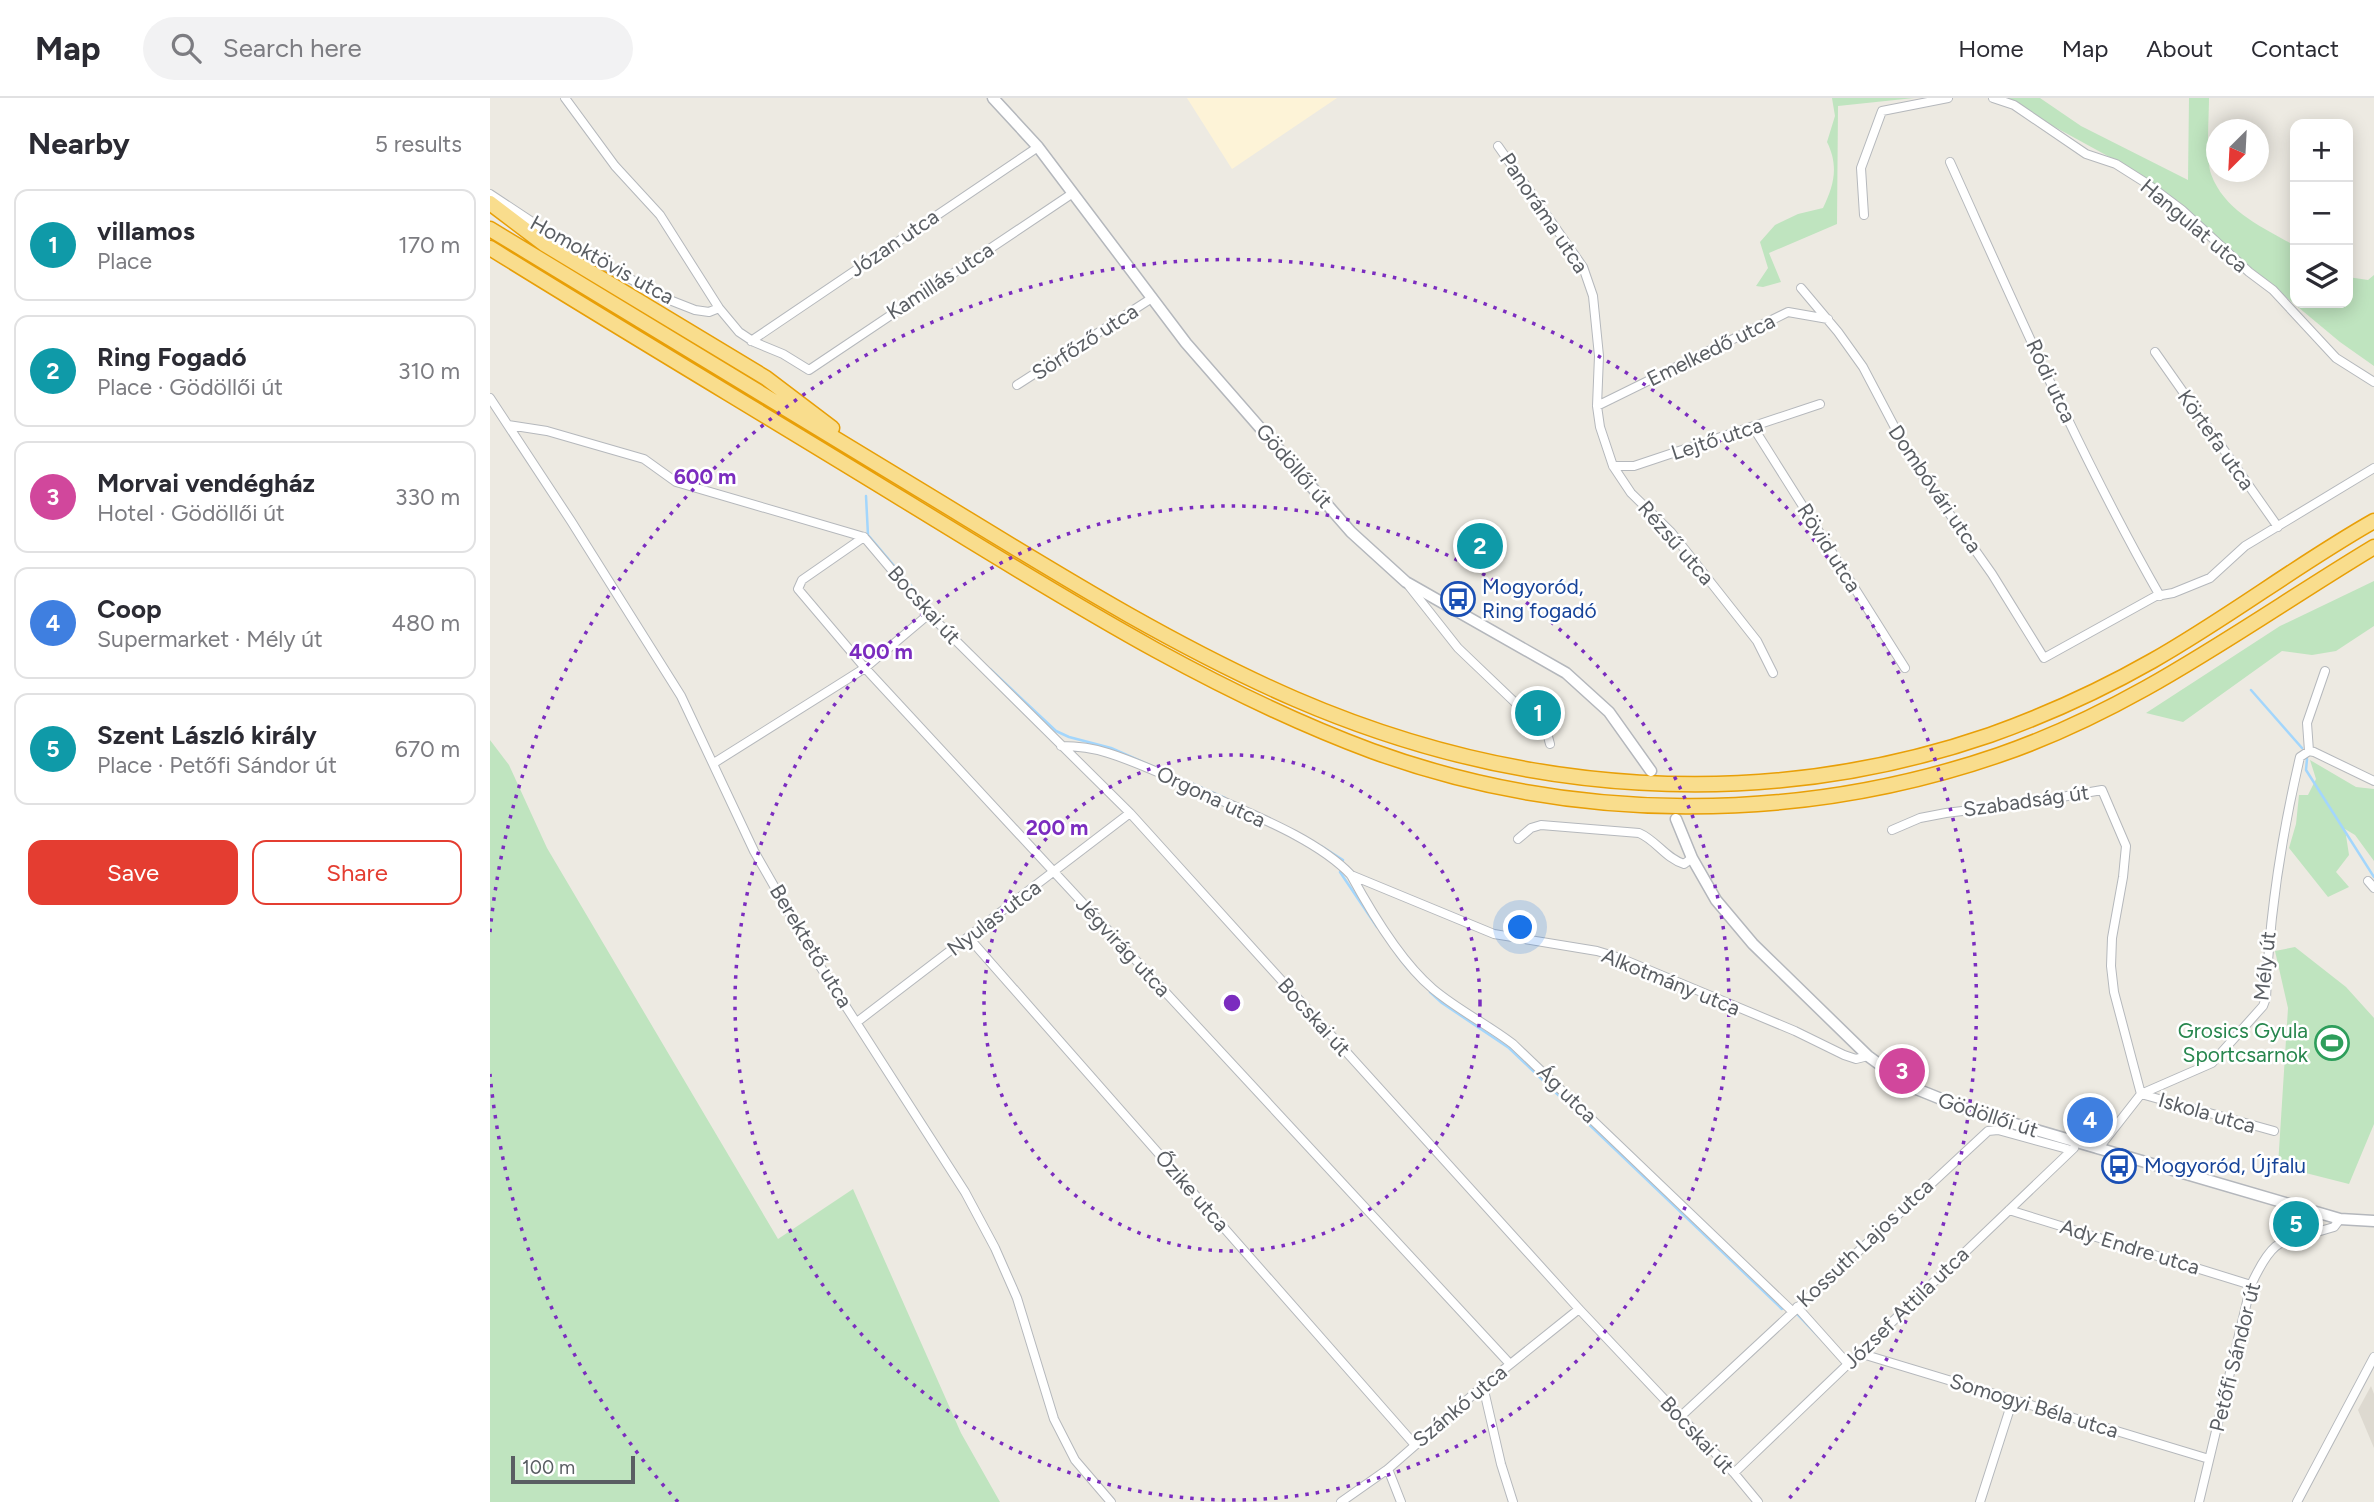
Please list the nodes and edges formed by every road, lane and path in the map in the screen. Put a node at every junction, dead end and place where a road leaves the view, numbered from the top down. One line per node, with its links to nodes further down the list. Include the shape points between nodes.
1 (565, 98): 16 (street, via 615,166 660,215)
2 (993, 98): 6 (main road, Gödöllői út)
3 (1948, 98): 11 (street, via 1882,111 1861,168)
4 (1993, 98): 20 (street, Hangulat utca, via 2014,105 2086,155 2116,164 2146,183 2273,290 2336,358)
5 (1499, 146): 24 (street, Panoráma utca, via 1588,279 1599,356)
6 (1038, 148): 8 (main road, Gödöllői út); 18 (street, Józan utca)
7 (1951, 162): 35 (street, Ródi utca, via 2054,388)
8 (1073, 193): 15 (main road, Gödöllői út); 18 (street, Kamillás utca, via 808,370)
9 (490, 194): 16 (street, Homoktövis utca, via 561,242 667,299 695,310)
10 (490, 203): 28 (highway, via 544,244 766,378)
11 (1864, 215)
12 (490, 229): 28 (highway)
13 (490, 248): 33 (highway, via 1189,668 1377,752 1542,795 1658,806 1742,806 1856,792 1970,765 2083,722 2179,672)
14 (1801, 288): 17 (street, Dombóvári utca)
15 (1152, 299): 21 (street, Sörfőző utca); 34 (main road, Gödöllői út, via 1351,532)
16 (719, 309): 18 (street)
17 (1828, 319): 24 (street, Emelkedő utca, via 1788,312); 35 (street, Dombóvári utca, via 1863,367 1913,462 2044,658)
18 (751, 341)
19 (2155, 352): 31 (street, Körtefa utca)
20 (2374, 382)
21 (1017, 385)
22 (490, 398): 25 (street, Berektető utca)
23 (1820, 404): 26 (street, Lejtő utca)
24 (1597, 406): 27 (street, Rézsű utca)
25 (508, 425): 32 (street, via 547,431 644,459 676,482); 44 (street, Berektető utca, via 681,696)
26 (1753, 427): 27 (street, Lejtő utca, via 1634,467); 38 (street, Rövid utca)
27 (1613, 466): 40 (street, Rézsű utca, via 1719,592 1756,641)
28 (883, 467): 30 (highway, via 1151,627 1337,716 1436,749 1511,767 1664,785 1749,783 1856,770 1925,754 2028,721 2154,660)
29 (2374, 468): 31 (street)
30 (2374, 521)
31 (2278, 527): 35 (street, via 2245,546 2210,578)
32 (864, 537): 36 (street, Bocskai út); 37 (street, Jégvirág utca, via 802,580 798,589)
33 (2374, 547)
34 (1406, 582): 41 (street, via 1458,648 1546,733); 45 (main road, Gödöllői út, via 1566,673 1609,712)
35 (2160, 596)
36 (929, 614): 37 (street); 42 (street, Bocskai út)
37 (865, 668): 44 (street); 52 (street, Jégvirág utca)
38 (1905, 668)
39 (2325, 671): 43 (street, Mély út, via 2306,723)
40 (1773, 673)
41 (1550, 744)
42 (1061, 746): 47 (street, Bocskai út); 53 (street, Orgona utca, via 1107,753 1149,769 1299,839)
43 (2309, 751): 46 (street); 57 (street, Mély út, via 2300,757 2286,817 2263,1006 2213,1063)
44 (714, 763): 55 (street, Berektető utca, via 754,851)
45 (1651, 771)
46 (2374, 781)
47 (1130, 813): 52 (street, Nyulas utca); 65 (street, Bocskai út)
48 (1676, 819): 51 (main road, Gödöllői út)
49 (1892, 830): 57 (street, Szabadság út, via 1946,813 2102,790 2126,846 2111,966)
50 (1518, 839): 51 (street, via 1541,825 1639,833 1676,861 1684,864)
51 (1692, 858): 56 (main road, Gödöllői út, via 1716,900 1753,944)
52 (1054, 872): 54 (street, Nyulas utca); 69 (street, Jégvirág utca)
53 (1350, 874): 56 (street, Alkotmány utca, via 1494,934 1620,958 1844,1055); 66 (street, Ág utca, via 1423,980 1513,1044)
54 (969, 937): 55 (street, Nyulas utca); 74 (street, Őzike utca)
55 (857, 1022): 78 (street, Berektető utca, via 965,1192 995,1248 1017,1298 1054,1419 1075,1460)
56 (1868, 1056): 59 (main road, Gödöllői út, via 1909,1086 1936,1098)
57 (2141, 1094): 58 (street, Iskola utca); 60 (street, Mély út)
58 (2274, 1131)
59 (2075, 1147): 60 (main road, Gödöllői út); 61 (street, József Attila utca); 66 (street, Kossuth Lajos utca, via 1988,1131)
60 (2098, 1149): 62 (main road, Gödöllői út)
61 (2009, 1210): 64 (street, Ady Endre utca); 67 (street, József Attila utca)
62 (2340, 1219): 63 (main road, Gödöllői út); 64 (street, Petőfi Sándor út, via 2334,1227 2275,1245)
63 (2374, 1221)
64 (2251, 1284): 75 (street, Petőfi Sándor út)
65 (1579, 1309): 69 (street, Szánkó utca); 73 (street, Bocskai út)
66 (1795, 1309): 70 (street, Ág utca); 73 (street, Kossuth Lajos utca)
67 (1859, 1353): 70 (street, József Attila utca); 72 (street, Somogyi Béla utca)
68 (2374, 1357): 85 (street)
69 (1510, 1364): 71 (street, Szánkó utca)
70 (1848, 1364): 77 (street, József Attila utca)
71 (1483, 1385): 74 (street, Szánkó utca); 81 (street)
72 (2012, 1399): 75 (street, Somogyi Béla utca); 83 (street)
73 (1680, 1417): 77 (street, Bocskai út)
74 (1416, 1445): 76 (street, Szánkó utca)
75 (2209, 1459): 84 (street, Petőfi Sándor út)
76 (1388, 1469): 79 (street, Szánkó utca); 80 (street)
77 (1734, 1473): 82 (street, Bocskai út)
78 (1111, 1502)
79 (1341, 1502)
80 (1401, 1502)
81 (1513, 1502)
82 (1758, 1502)
83 (1980, 1502)
84 (2199, 1502)
85 (2297, 1502)

